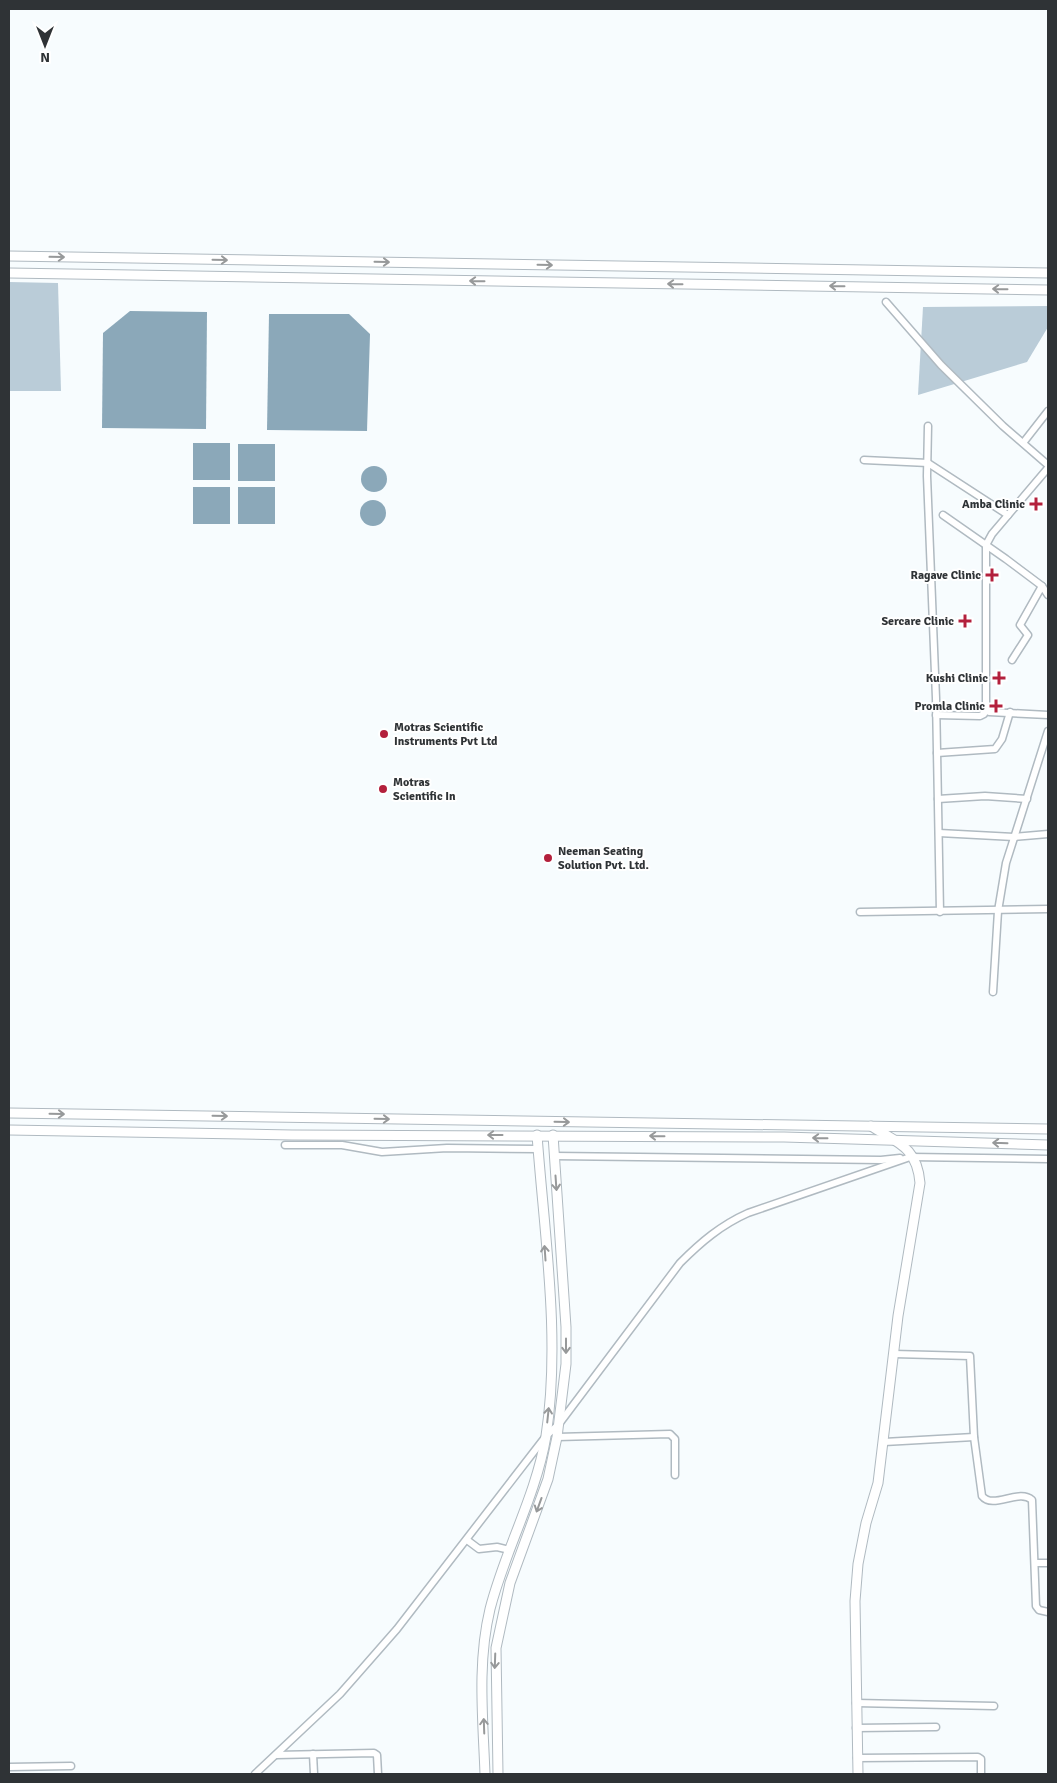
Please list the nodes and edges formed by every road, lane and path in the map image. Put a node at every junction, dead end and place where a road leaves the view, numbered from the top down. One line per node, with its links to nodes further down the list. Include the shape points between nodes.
1 (9, 256): 2 (street, one-way to 2)
2 (1048, 272)
3 (9, 273): 4 (street, one-way to 3)
4 (1048, 290)
5 (886, 302): 8 (street, via 941,365)
6 (1048, 411): 8 (street)
7 (928, 426): 10 (street)
8 (1023, 443): 11 (street)
9 (864, 460): 10 (street)
10 (928, 463): 13 (street); 20 (street)
11 (1048, 467): 13 (street)
12 (943, 515): 14 (street)
13 (1008, 515): 14 (street)
14 (986, 545): 15 (street); 18 (street)
15 (1042, 586): 16 (street); 17 (street, via 1020,625 1027,636)
16 (1048, 595)
17 (1012, 660)
18 (986, 710): 19 (street); 20 (street, via 980,716)
19 (1010, 712): 21 (street); 23 (street, via 1002,739 995,749)
20 (936, 715): 23 (street)
21 (1048, 715)
22 (1048, 732): 25 (street)
23 (937, 753): 24 (street)
24 (938, 799): 25 (street, via 985,796); 26 (street)
25 (1027, 799): 28 (street)
26 (938, 833): 28 (street); 32 (street)
27 (1048, 834): 28 (street)
28 (1014, 837): 30 (street)
29 (1048, 909): 30 (street)
30 (998, 911): 32 (street); 33 (street)
31 (860, 912): 32 (street)
32 (940, 912)
33 (993, 992)
34 (9, 1113): 35 (street, one-way to 35)
35 (292, 1117): 37 (street, one-way to 37); 40 (street)
36 (870, 1125): 37 (street); 38 (street); 44 (street)
37 (842, 1126): 43 (street)
38 (1048, 1129)
39 (9, 1130): 40 (street)
40 (292, 1135): 41 (street, one-way to 40)
41 (536, 1135): 42 (street); 47 (street)
42 (553, 1135): 43 (street, one-way to 42); 48 (street)
43 (842, 1138): 44 (street)
44 (892, 1140): 46 (street, one-way to 44); 49 (street, via 905,1146)
45 (285, 1145): 47 (street, via 342,1146 382,1152 447,1148)
46 (1048, 1145)
47 (538, 1149): 53 (street, one-way to 47, via 552,1342)
48 (554, 1156): 49 (street, via 881,1160); 52 (street, one-way to 52, via 566,1346)
49 (913, 1156): 50 (street); 51 (street, via 918,1170 918,1197); 52 (street, via 748,1213 700,1242 680,1263)
50 (1048, 1158)
51 (894, 1354): 55 (street, via 970,1355); 56 (street)
52 (559, 1424): 53 (street); 54 (street)
53 (546, 1436): 58 (street); 59 (street, via 532,1490)
54 (557, 1437): 57 (street, via 670,1434 675,1439); 76 (street, one-way to 76, via 543,1495 510,1582 496,1648 494,1680)
55 (974, 1437): 56 (street); 60 (street, via 983,1499 1025,1496 1032,1500)
56 (884, 1442): 63 (street, via 878,1483 858,1564)
57 (675, 1475)
58 (467, 1540): 59 (street, via 479,1549 496,1547); 68 (street, via 340,1694)
59 (510, 1550): 75 (street, one-way to 59, via 482,1682 484,1643 490,1609)
60 (1036, 1563): 61 (street); 62 (street, via 1036,1606)
61 (1048, 1564)
62 (1048, 1612)
63 (856, 1703): 64 (street); 66 (street)
64 (994, 1706)
65 (936, 1727): 66 (street)
66 (856, 1728): 69 (street)
67 (314, 1754): 68 (street); 73 (street); 74 (street, via 374,1753 377,1755)
68 (276, 1755): 72 (street)
69 (858, 1758): 77 (street); 78 (street, via 978,1756)
70 (71, 1766): 71 (street)
71 (9, 1767)
72 (255, 1774)
73 (314, 1774)
74 (378, 1774)
75 (486, 1774)
76 (498, 1774)
77 (858, 1774)
78 (981, 1774)

